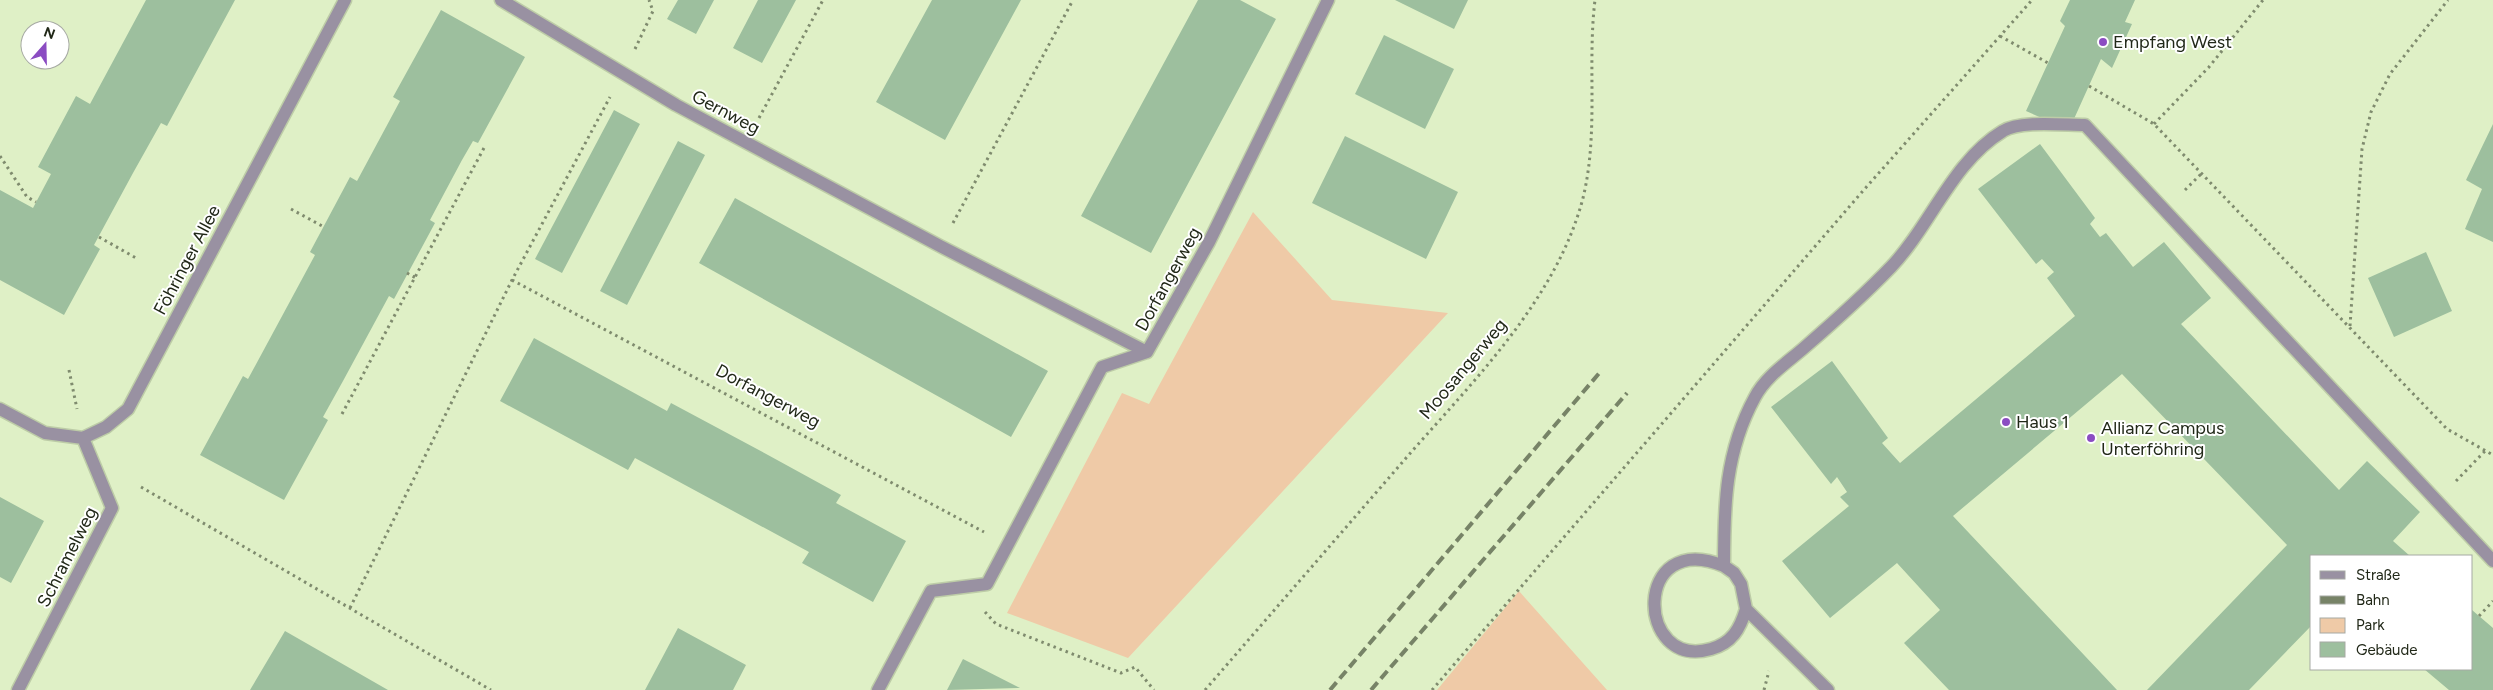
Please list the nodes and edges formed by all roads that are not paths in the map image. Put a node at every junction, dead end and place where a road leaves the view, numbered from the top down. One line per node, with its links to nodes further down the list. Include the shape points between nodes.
1 (345, 0): 6 (street, Föhringer Allee, via 128,409 106,427)
2 (500, 0): 4 (street, Gernweg, via 622,74 746,143)
3 (1328, 0): 4 (street, Dorfangerweg, via 1209,242)
4 (1147, 352): 11 (street, Dorfangerweg, via 1102,367 987,584 931,591)
5 (0, 409): 6 (street, via 46,433)
6 (83, 438): 10 (street, Schramelweg, via 112,508)
7 (2493, 561): 8 (street, via 2085,125 2005,129 1979,149 1891,267 1768,379 1755,396 1726,481)
8 (1724, 566): 9 (street, via 1741,584); 9 (street, via 1693,558 1665,573 1653,602 1655,618 1662,632 1673,644 1688,650 1712,649 1732,638)
9 (1746, 609): 12 (street)
10 (18, 690)
11 (878, 690)
12 (1828, 690)

